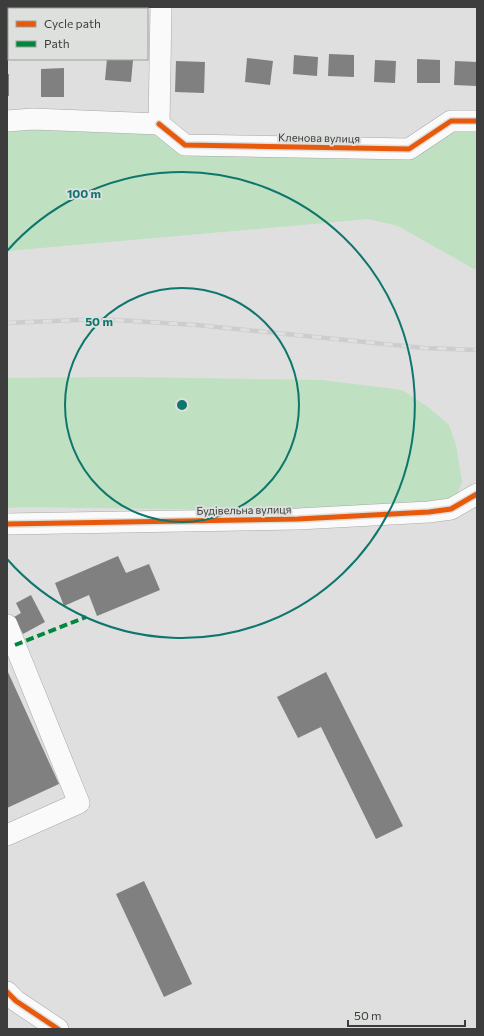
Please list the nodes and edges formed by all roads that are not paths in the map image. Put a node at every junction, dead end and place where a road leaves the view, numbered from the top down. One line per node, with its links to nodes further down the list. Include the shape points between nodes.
1 (161, 7): 4 (street)
2 (7, 121): 4 (street, via 33,119)
3 (477, 121): 4 (street, Кленова вулиця, via 451,121 409,149 185,145)
4 (159, 124)
5 (477, 494): 6 (street, Будівельна вулиця, via 451,509 429,512 298,519)
6 (7, 524)
7 (7, 626): 8 (street, via 79,803)
8 (7, 835)
9 (7, 992): 10 (street)
10 (58, 1029)

